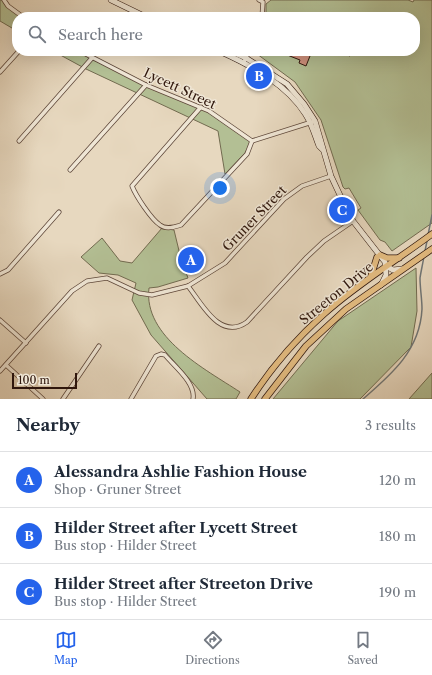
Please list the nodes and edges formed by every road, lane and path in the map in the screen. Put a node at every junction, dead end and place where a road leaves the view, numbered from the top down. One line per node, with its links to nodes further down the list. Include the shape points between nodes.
1 (4, 0): 4 (street)
2 (111, 0): 5 (street)
3 (263, 1): 6 (street)
4 (16, 12)
5 (136, 12)
6 (262, 12)
7 (14, 56): 14 (street)
8 (89, 56): 12 (street, Lycett Street)
9 (233, 56): 13 (street)
10 (238, 56): 13 (street)
11 (247, 56): 13 (street)
12 (92, 58): 15 (street, Lycett Street); 18 (street)
13 (245, 60): 17 (street, via 287,84 304,104)
14 (0, 72)
15 (146, 84): 16 (street, Lycett Street); 20 (street)
16 (201, 106): 19 (street, Lycett Street); 19 (street, via 132,186 136,196 160,226 172,228 182,225 247,154)
17 (313, 122): 19 (street); 21 (street, via 323,145)
18 (19, 141)
19 (252, 141)
20 (70, 170)
21 (331, 176): 23 (street); 33 (street, Gruner Street, via 302,186 284,199 225,263)
22 (59, 212): 30 (street, via 8,270)
23 (353, 221): 26 (street); 33 (street, via 324,241 247,322 240,326 230,328 219,324)
24 (431, 235): 27 (main road, Streeton Drive)
25 (430, 250): 29 (main road, Streeton Drive)
26 (378, 256): 27 (main road); 28 (street); 31 (main road)
27 (399, 258): 28 (main road, Streeton Drive)
28 (386, 267): 29 (street, via 393,270); 31 (main road, Streeton Drive); 32 (street, via 386,275)
29 (406, 268): 32 (main road, Streeton Drive)
30 (0, 274)
31 (370, 278): 43 (main road, Streeton Drive, via 324,313 293,344)
32 (381, 285): 44 (main road, Streeton Drive, via 346,310 306,346)
33 (188, 286): 35 (street, Gruner Street, via 152,295 139,293 107,278 88,281 72,291)
34 (0, 320): 35 (street)
35 (26, 343): 37 (street, Gruner Street)
36 (99, 346): 40 (street)
37 (6, 365): 38 (street, Gruner Street); 39 (street)
38 (0, 371)
39 (43, 399)
40 (62, 399)
41 (132, 399): 42 (street, via 156,356 161,354 165,355 187,380 193,390)
42 (193, 399)
43 (251, 399)
44 (265, 399)

